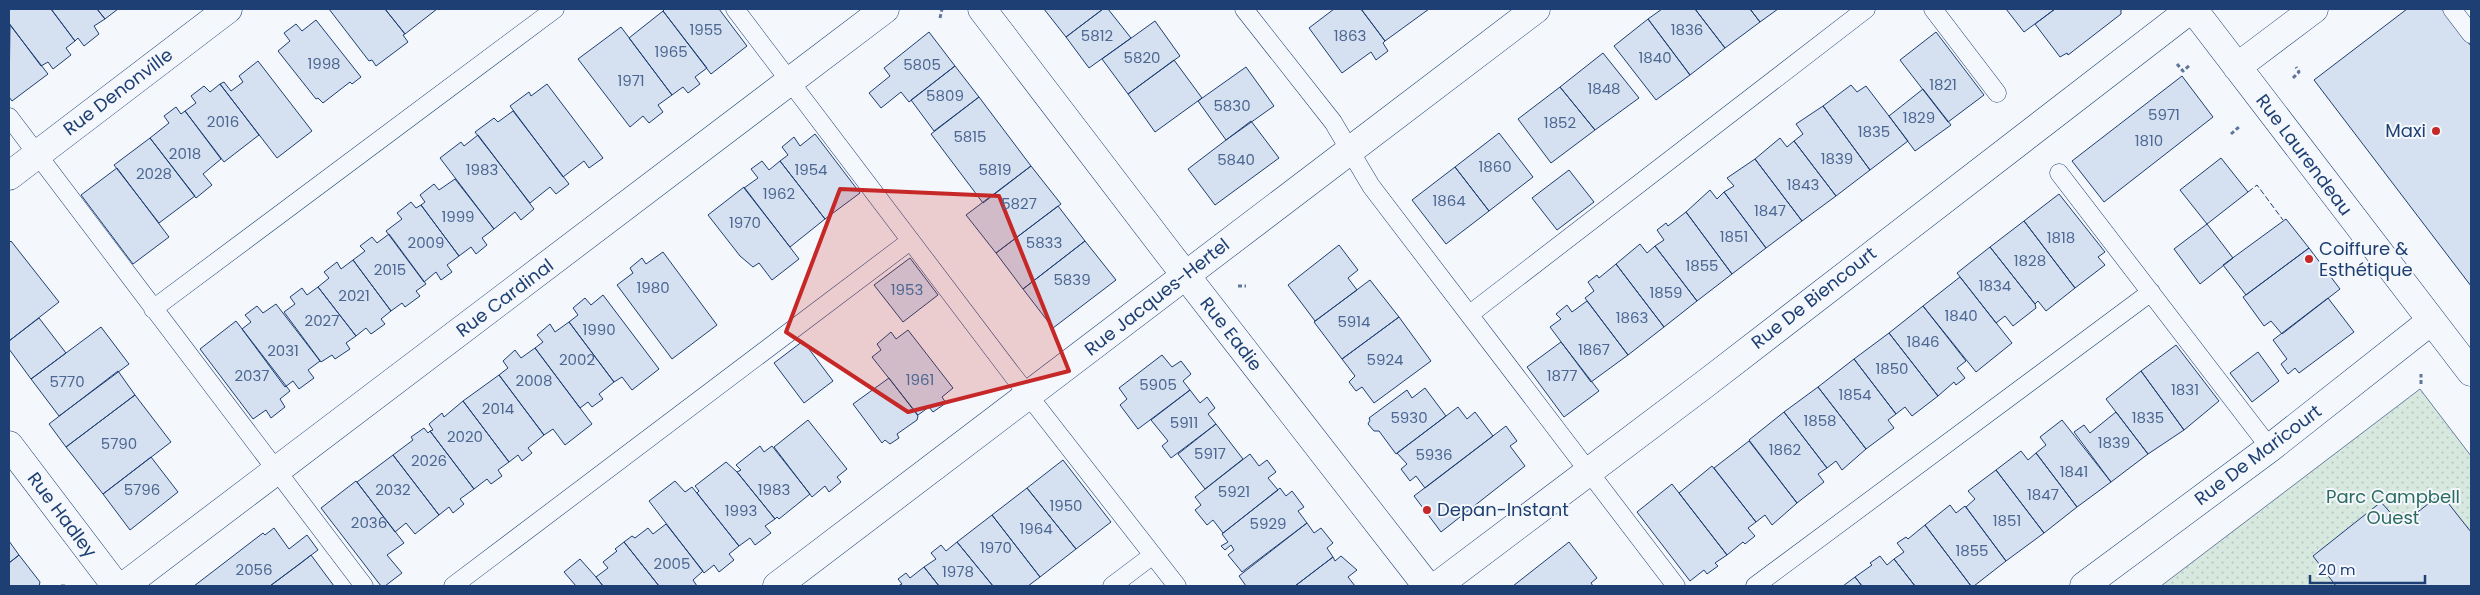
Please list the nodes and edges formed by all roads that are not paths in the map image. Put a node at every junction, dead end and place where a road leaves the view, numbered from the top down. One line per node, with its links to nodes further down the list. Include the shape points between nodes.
1 (228, 9): 19 (street, Rue Denonville)
2 (555, 9): 25 (lane)
3 (735, 9): 15 (lane)
4 (885, 9): 15 (street, Rue Cardinal)
5 (982, 9): 23 (street, Rue Eadie)
6 (1244, 9): 18 (lane, via 1333,122)
7 (1536, 9): 18 (street, Rue Jacques-Hertel)
8 (1866, 9): 26 (lane)
9 (1933, 9): 16 (lane)
10 (2192, 9): 14 (street, Rue Laurendeau); 32 (street, Rue De Biencourt)
11 (2314, 9): 14 (street)
12 (2452, 9): 13 (lane)
13 (2471, 34)
14 (2237, 67): 27 (street, Rue Laurendeau)
15 (790, 81): 22 (lane); 33 (street, Rue Cardinal)
16 (1996, 93)
17 (9, 117): 19 (lane)
18 (1350, 150): 23 (street, Rue Jacques-Hertel); 26 (lane, via 1371,186)
19 (37, 155): 21 (street, Rue Denonville); 25 (lane)
20 (2059, 173): 24 (lane)
21 (9, 176)
22 (910, 241): 29 (lane); 38 (lane)
23 (1186, 275): 29 (street, Rue Jacques-Hertel); 42 (street, Rue Eadie)
24 (2151, 292): 31 (lane); 45 (lane)
25 (153, 309): 33 (lane)
26 (1470, 314): 32 (lane)
27 (2431, 321): 28 (street, Rue Laurendeau); 31 (street, Rue De Maricourt)
28 (2471, 372)
29 (1029, 396): 34 (lane); 39 (street, Rue Jacques-Hertel)
30 (9, 444): 35 (street, Rue Hadley)
31 (2270, 448): 46 (street, Rue De Maricourt)
32 (1589, 470): 43 (street, Rue De Biencourt); 44 (lane)
33 (278, 471): 36 (street, Rue Cardinal); 37 (lane)
34 (1153, 555): 40 (lane); 41 (lane)
35 (116, 586)
36 (124, 586)
37 (364, 586)
38 (453, 586)
39 (777, 586)
40 (1112, 586)
41 (1177, 586)
42 (1427, 586)
43 (1437, 586)
44 (1676, 586)
45 (1754, 586)
46 (2084, 586)

